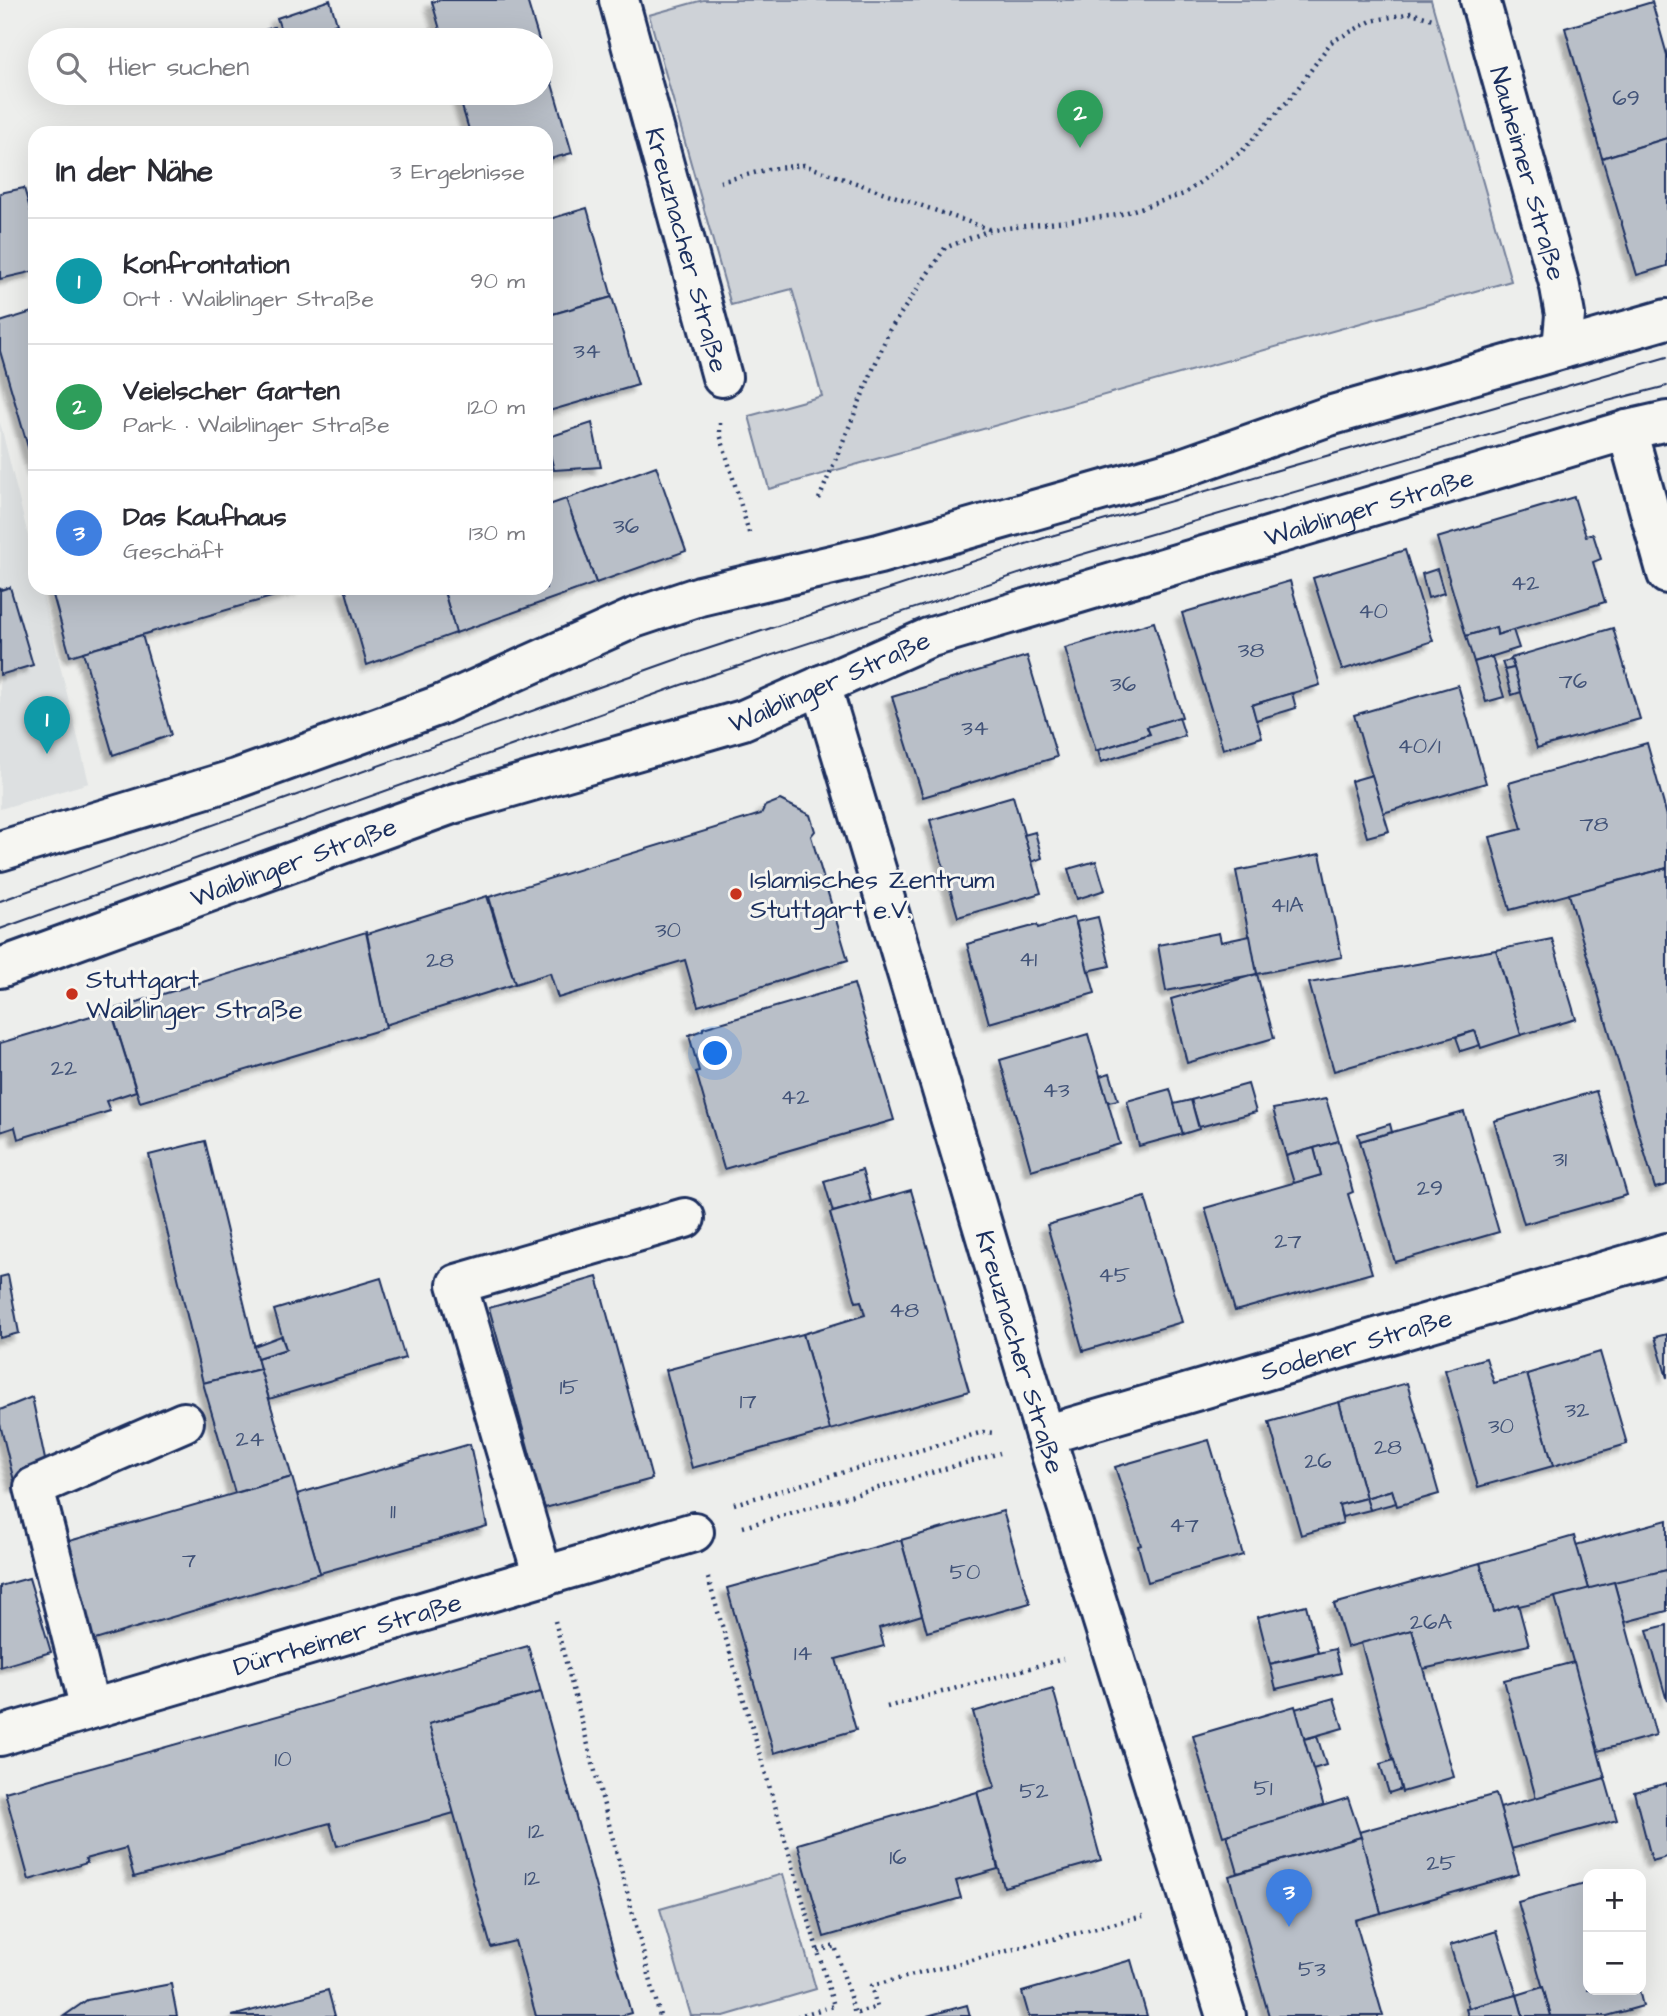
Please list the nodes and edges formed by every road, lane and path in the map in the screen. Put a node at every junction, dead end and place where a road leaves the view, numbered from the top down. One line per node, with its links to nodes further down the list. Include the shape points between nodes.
1 (619, 0): 3 (street, Kreuznacher Straße)
2 (1485, 18): 4 (path, via 1411,13 1371,21 1331,42 1293,95 1242,151 1184,194 1118,215); 6 (street, Nauheimer Straße, via 1560,287)
3 (672, 195): 4 (path, via 769,169 804,165); 7 (street, Kreuznacher Straße)
4 (990, 230): 10 (path, via 945,248 889,331)
5 (1667, 319): 6 (street)
6 (1562, 349): 12 (street, via 1329,415 1168,472 879,554)
7 (722, 377): 12 (path, Kreuznacher Straße, via 720,434)
8 (1667, 421): 9 (street, Waiblinger Straße)
9 (1628, 430): 11 (street); 13 (street, Waiblinger Straße, via 928,638)
10 (819, 499)
11 (1667, 574)
12 (763, 581): 14 (street, via 634,618 440,705 236,779)
13 (821, 685): 15 (street, Waiblinger Straße, via 743,720 453,804); 19 (street, Kreuznacher Straße)
14 (0, 851)
15 (0, 968)
16 (685, 1218): 22 (street, via 457,1284)
17 (1667, 1253): 19 (street, Sodener Straße)
18 (184, 1422): 25 (street, via 34,1487)
19 (1045, 1435): 20 (path, via 990,1457); 21 (path, via 983,1432 708,1511); 23 (street, Kreuznacher Straße)
20 (739, 1528)
21 (694, 1532): 22 (street, Dürrheimer Straße); 28 (path)
22 (543, 1577): 25 (street, Dürrheimer Straße); 29 (path)
23 (1111, 1646): 24 (path); 27 (street, Kreuznacher Straße)
24 (887, 1707)
25 (90, 1709): 26 (street, Dürrheimer Straße)
26 (0, 1736)
27 (1191, 1903): 28 (path, via 871,1986 877,2007 855,2014 835,1947); 31 (street, Kreuznacher Straße)
28 (818, 1951): 30 (path, via 834,2006)
29 (660, 2016)
30 (798, 2016)
31 (1226, 2016)

